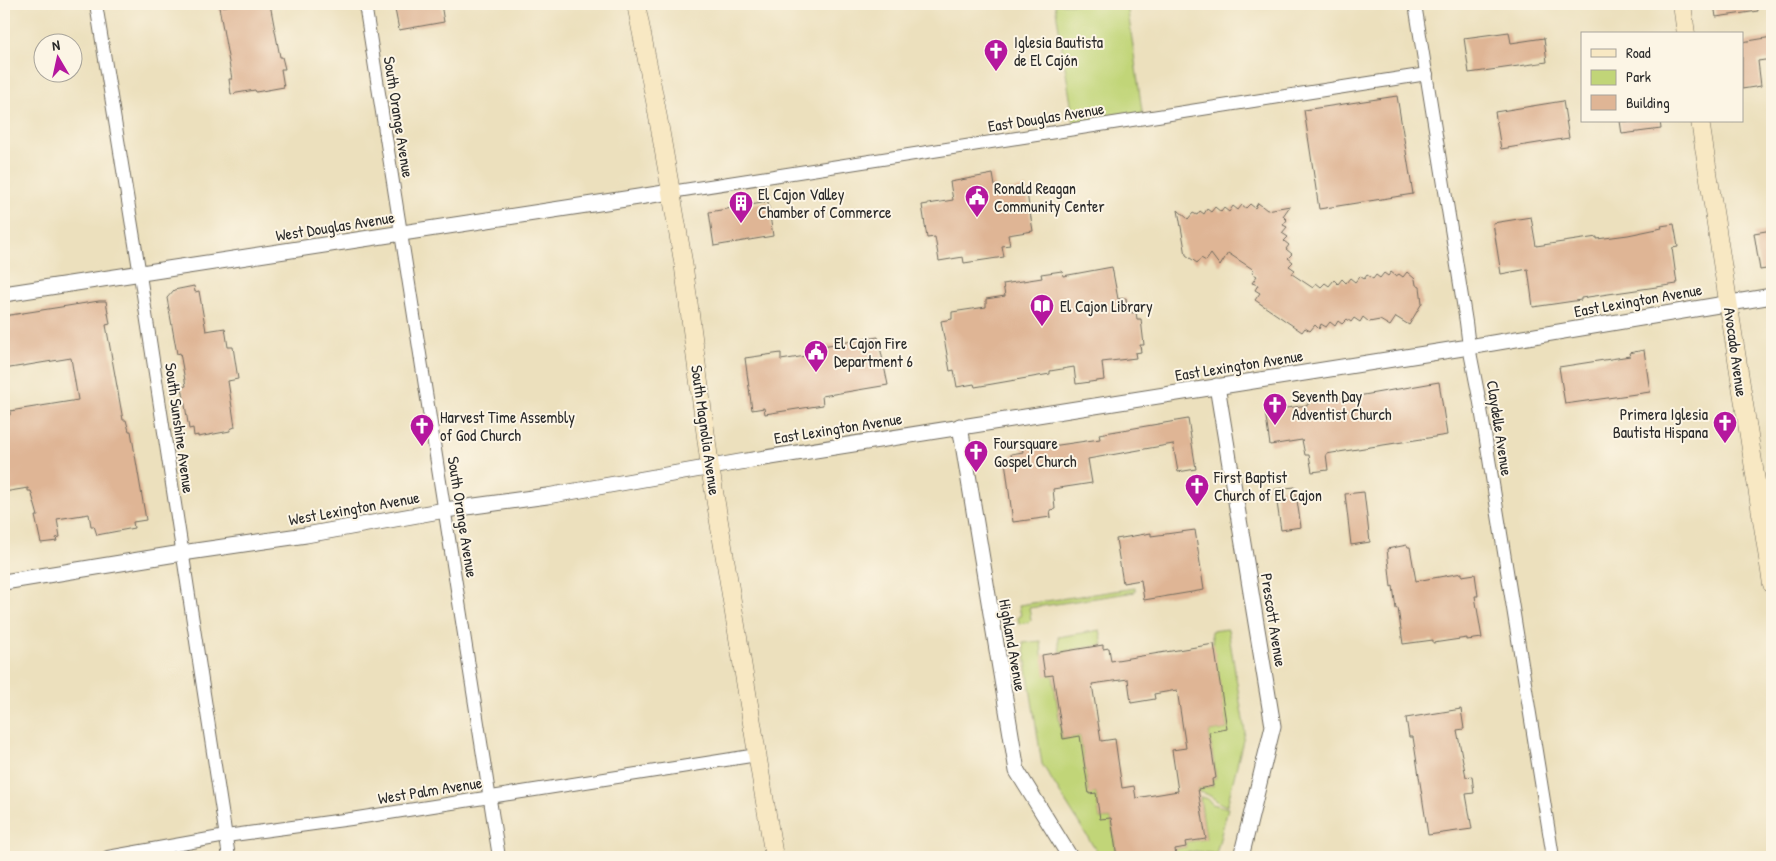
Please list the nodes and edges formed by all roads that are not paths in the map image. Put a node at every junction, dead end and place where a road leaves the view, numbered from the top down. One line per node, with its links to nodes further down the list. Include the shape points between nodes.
1 (96, 4): 11 (street, South Sunshine Avenue)
2 (365, 4): 10 (street, South Orange Avenue)
3 (636, 4): 9 (main road, South Magnolia Avenue)
4 (1415, 4): 7 (street, Claydelle Avenue)
5 (1682, 4): 6 (main road)
6 (1686, 32)
7 (1427, 74): 9 (street, East Douglas Avenue); 15 (street, Claydelle Avenue)
8 (1700, 122): 14 (main road, Avocado Avenue)
9 (670, 192): 10 (street, West Douglas Avenue); 18 (main road, South Magnolia Avenue, via 686,282)
10 (402, 234): 11 (street, West Douglas Avenue); 19 (street, South Orange Avenue)
11 (140, 274): 12 (street, West Douglas Avenue); 20 (street, South Sunshine Avenue)
12 (4, 294)
13 (1772, 296): 14 (street, East Lexington Avenue)
14 (1729, 302): 15 (street, East Lexington Avenue); 22 (main road, Avocado Avenue)
15 (1469, 347): 16 (street, East Lexington Avenue); 32 (street, Claydelle Avenue)
16 (1218, 386): 17 (street, East Lexington Avenue); 31 (street, Prescott Avenue, via 1273,726)
17 (960, 426): 18 (street, East Lexington Avenue); 30 (street, Highland Avenue, via 1017,771)
18 (710, 467): 19 (street, West Lexington Avenue, via 547,496); 23 (main road, South Magnolia Avenue)
19 (445, 510): 20 (street, West Lexington Avenue, via 306,535); 24 (street, South Orange Avenue)
20 (182, 552): 21 (street, West Lexington Avenue); 25 (street, South Sunshine Avenue)
21 (4, 582)
22 (1772, 584)
23 (757, 755): 24 (street, West Palm Avenue); 29 (main road, South Magnolia Avenue)
24 (489, 797): 25 (street, West Palm Avenue); 28 (street, South Orange Avenue)
25 (226, 836): 26 (street, West Palm Avenue); 27 (street, South Sunshine Avenue)
26 (108, 857)
27 (229, 857)
28 (499, 857)
29 (774, 857)
30 (1070, 857)
31 (1241, 857)
32 (1553, 857)

